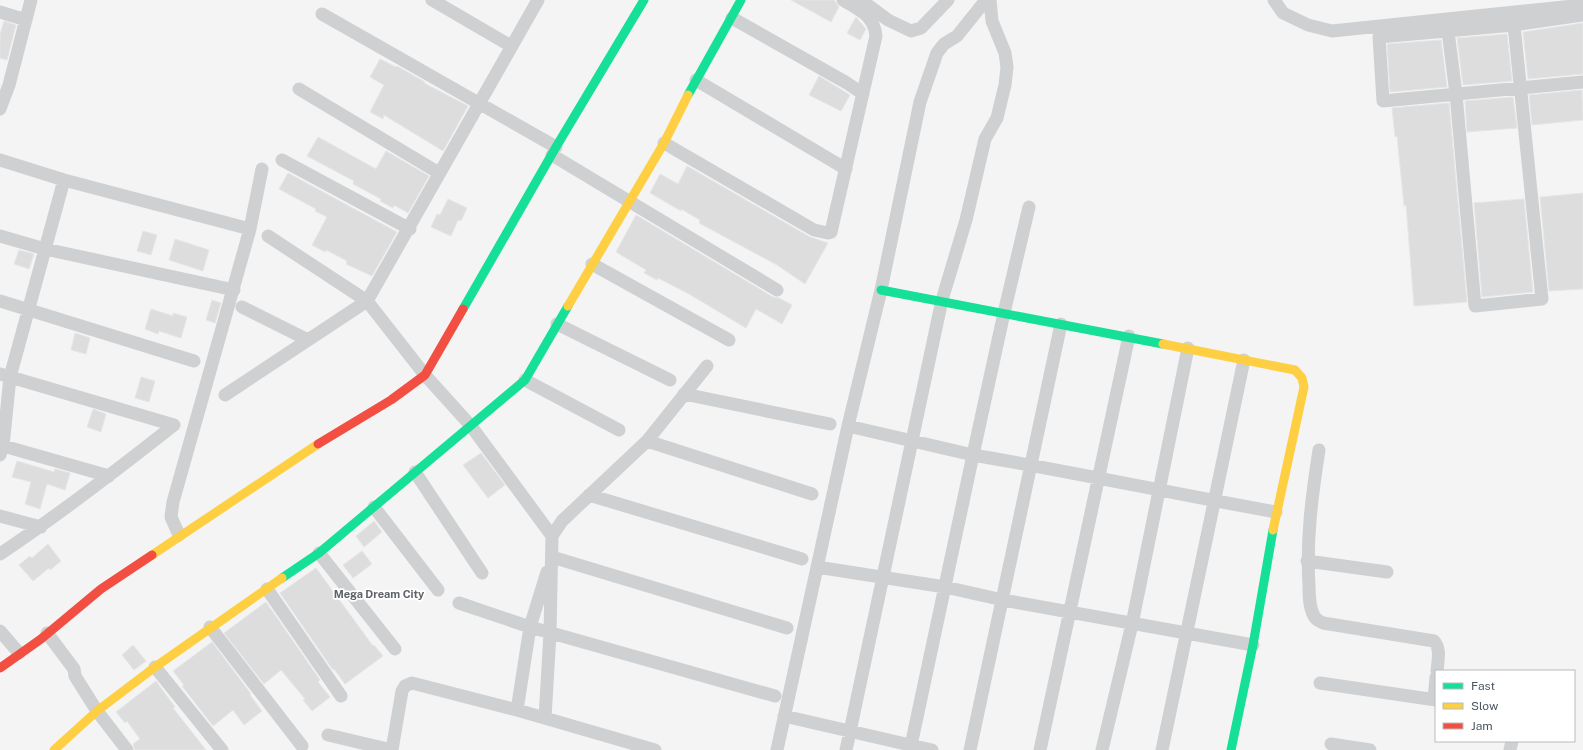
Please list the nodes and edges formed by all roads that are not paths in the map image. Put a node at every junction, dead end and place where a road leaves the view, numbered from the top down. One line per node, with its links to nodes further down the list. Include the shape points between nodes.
1 (31, 0): 17 (street)
2 (432, 0): 20 (street)
3 (538, 0): 20 (street)
4 (644, 0): 31 (street)
5 (741, 0): 16 (street)
6 (843, 0): 26 (street, via 867,15 875,25 876,36)
7 (861, 0): 8 (street, via 888,20 911,31 921,28)
8 (948, 0)
9 (986, 0): 48 (street, via 957,36 944,44 932,66 920,102)
10 (990, 0): 49 (street, via 992,21 1005,53 1005,85 997,118 985,139 966,220)
11 (1274, 0): 12 (street, via 1284,13 1308,25 1332,31)
12 (1583, 5)
13 (0, 12): 17 (street)
14 (322, 14): 28 (street)
15 (1583, 15): 18 (street)
16 (732, 18): 21 (street); 26 (street)
17 (26, 20): 23 (street)
18 (1514, 25): 19 (street); 25 (street)
19 (1448, 31): 27 (street); 27 (street, via 1379,37 1383,101)
20 (511, 46): 28 (street)
21 (696, 80): 30 (street); 35 (street)
22 (1583, 82): 25 (street)
23 (4, 83): 29 (street)
24 (299, 89): 36 (street)
25 (1520, 90): 27 (street); 27 (street, via 1542,299 1475,306)
26 (863, 94): 35 (street)
27 (1456, 94)
28 (479, 102): 31 (street); 36 (street)
29 (0, 109)
30 (664, 143): 35 (street, via 821,233 828,234 833,229); 38 (street)
31 (554, 151): 38 (street); 64 (street)
32 (0, 160): 37 (street)
33 (282, 160): 41 (street)
34 (262, 169): 40 (street)
35 (846, 169)
36 (439, 173): 41 (street)
37 (64, 180): 40 (street); 44 (street)
38 (629, 200): 45 (street); 47 (street)
39 (1029, 206): 54 (street)
40 (250, 229): 46 (street)
41 (410, 229): 51 (street)
42 (0, 236): 44 (street)
43 (268, 236): 51 (street)
44 (45, 248): 46 (street); 53 (street)
45 (592, 264): 55 (street); 59 (street)
46 (234, 290): 91 (street, via 173,502 171,517)
47 (777, 290)
48 (881, 290): 49 (street); 72 (street)
49 (942, 300): 54 (street); 75 (street)
50 (0, 301): 53 (street)
51 (367, 301): 58 (street); 64 (street)
52 (242, 307): 58 (street)
53 (28, 309): 61 (street); 65 (street)
54 (1004, 313): 56 (street); 78 (street)
55 (558, 324): 66 (street); 67 (street)
56 (1060, 324): 57 (street); 79 (street)
57 (1129, 336): 60 (street); 82 (street)
58 (308, 340): 69 (street)
59 (730, 340)
60 (1188, 348): 62 (street); 83 (street)
61 (194, 360)
62 (1244, 360): 86 (street); 88 (street, via 1295,370 1304,380)
63 (707, 366): 68 (street)
64 (424, 375): 71 (street); 91 (street, via 391,400 360,417)
65 (5, 376): 76 (street); 81 (street, via 174,425)
66 (525, 380): 71 (street); 73 (street)
67 (670, 380)
68 (684, 394): 70 (street); 74 (street)
69 (224, 395)
70 (830, 424)
71 (470, 426): 80 (street); 92 (street)
72 (848, 426): 75 (street); 98 (street)
73 (619, 430)
74 (647, 440): 84 (street); 85 (street)
75 (913, 442): 78 (street); 101 (street)
76 (1, 448): 81 (street)
77 (1319, 450): 97 (street, via 1311,498)
78 (973, 455): 79 (street); 102 (street)
79 (1032, 464): 82 (street); 105 (street)
80 (414, 472): 87 (street); 100 (street)
81 (109, 476): 90 (street)
82 (1099, 477): 83 (street); 107 (street)
83 (1161, 490): 86 (street); 108 (street)
84 (812, 494)
85 (590, 495): 92 (street, via 562,521); 96 (street)
86 (1215, 501): 88 (street); 114 (street)
87 (374, 507): 93 (street); 104 (street)
88 (1276, 512): 116 (street)
89 (0, 516): 90 (street)
90 (41, 527): 94 (street)
91 (179, 535): 115 (street, via 101,588)
92 (552, 536): 95 (street)
93 (319, 553): 103 (street); 117 (street)
94 (0, 554)
95 (552, 557): 110 (street); 111 (street); 113 (street)
96 (802, 559)
97 (1307, 561): 99 (street); 121 (street, via 1310,601 1316,620 1434,641 1439,651)
98 (818, 567): 101 (street); 128 (street)
99 (1387, 572)
100 (482, 573)
101 (883, 578): 102 (street); 130 (street)
102 (945, 587): 105 (street); 134 (street)
103 (267, 589): 109 (street); 123 (street)
104 (438, 590)
105 (1003, 600): 107 (street); 143 (street)
106 (458, 603): 110 (street)
107 (1070, 612): 108 (street); 144 (street)
108 (1132, 624): 114 (street); 145 (street)
109 (210, 627): 119 (street); 133 (street)
110 (530, 627): 113 (street); 126 (street)
111 (787, 628)
112 (0, 631): 118 (street)
113 (550, 633): 124 (street); 129 (street)
114 (1188, 633): 116 (street); 146 (street)
115 (44, 636): 118 (street); 127 (street, via 74,669 75,676)
116 (1253, 644): 147 (street)
117 (395, 649)
118 (19, 653): 120 (street)
119 (155, 667): 127 (street); 137 (street)
120 (0, 668)
121 (1437, 670)
122 (1320, 683): 125 (street)
123 (341, 696)
124 (775, 696)
125 (1435, 699)
126 (517, 710): 129 (street); 138 (street, via 408,684 402,691)
127 (97, 711): 135 (street); 136 (street)
128 (784, 716): 130 (street); 140 (street)
129 (545, 718): 139 (street)
130 (849, 732): 134 (street); 141 (street)
131 (328, 735): 138 (street)
132 (1331, 744): 148 (street)
133 (302, 746)
134 (910, 748): 142 (street)
135 (54, 750)
136 (127, 750)
137 (222, 750)
138 (392, 750)
139 (655, 750)
140 (777, 750)
141 (846, 750)
142 (932, 750)
143 (970, 750)
144 (1040, 750)
145 (1102, 750)
146 (1162, 750)
147 (1231, 750)
148 (1370, 750)

